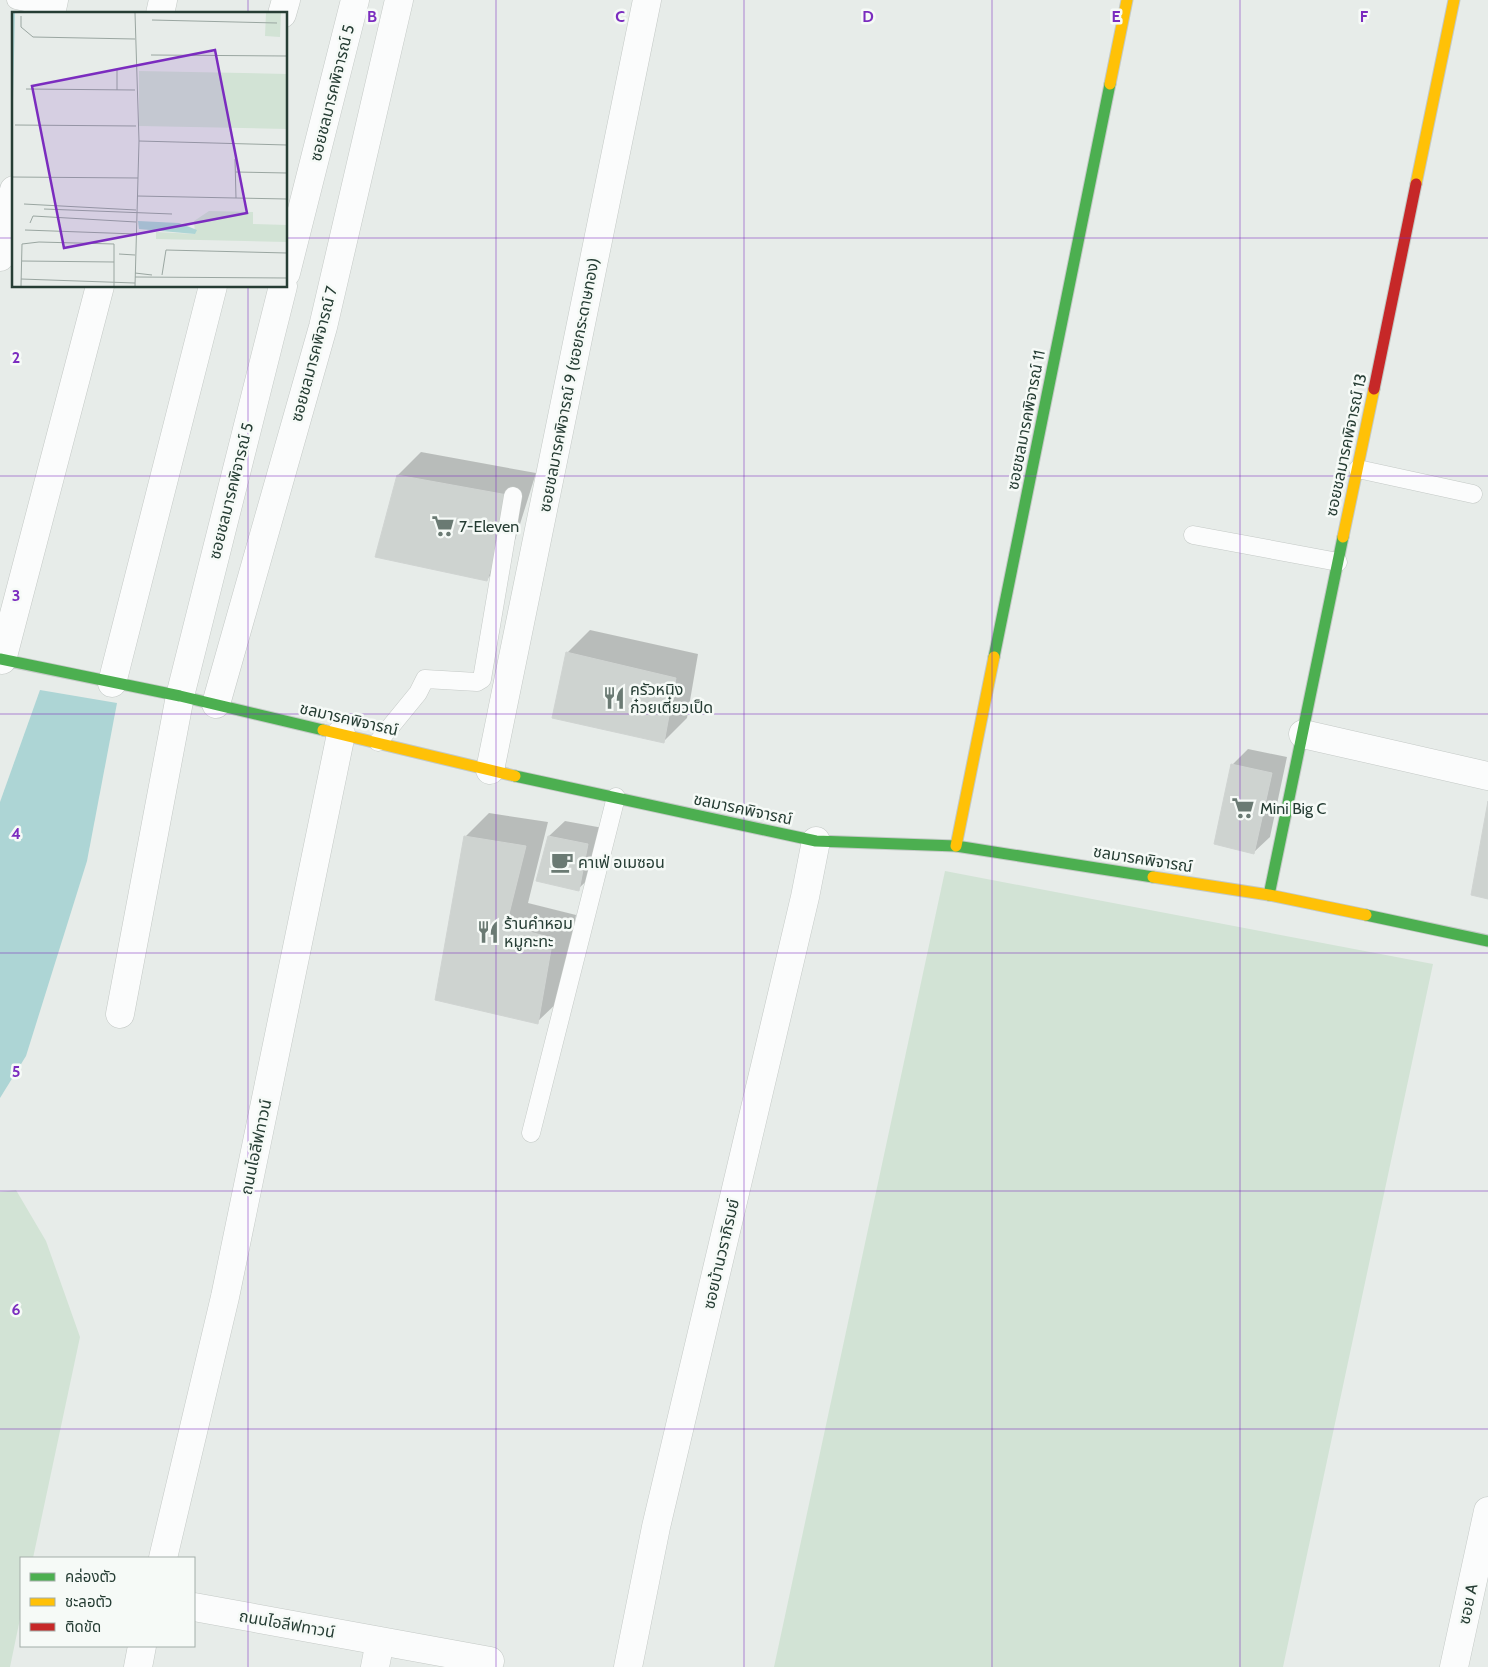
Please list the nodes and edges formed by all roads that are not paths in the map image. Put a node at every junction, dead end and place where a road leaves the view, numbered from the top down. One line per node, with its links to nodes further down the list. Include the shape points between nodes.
1 (16, 0): 7 (lane)
2 (355, 0): 11 (street, ซอยชลมารคพิจารณ์ 5)
3 (399, 0): 23 (street, ซอยชลมารคพิจารณ์ 7, via 323,327)
4 (647, 0): 27 (street, ซอยชลมารคพิจารณ์ 9 (ซอยกระดาษทอง))
5 (1127, 0): 31 (street, ซอยชลมารคพิจารณ์ 11)
6 (1454, 0): 15 (street, ซอยชลมารคพิจารณ์ 13)
7 (53, 7)
8 (12, 196): 9 (street)
9 (4, 219): 10 (street)
10 (0, 257)
11 (288, 266)
12 (99, 288): 20 (street)
13 (212, 288): 21 (street)
14 (282, 288): 22 (street, ซอยชลมารคพิจารณ์ 5)
15 (1358, 469): 16 (lane); 19 (street, ซอยชลมารคพิจารณ์ 13)
16 (1473, 494)
17 (513, 496): 26 (lane, via 482,679 476,682 425,680)
18 (1193, 535): 19 (lane)
19 (1338, 562): 25 (street, ซอยชลมารคพิจารณ์ 13)
20 (1, 659): 21 (street, ชลมารคพิจารณ์)
21 (112, 683): 22 (street, ชลมารคพิจารณ์)
22 (180, 696): 23 (street, ชลมารคพิจารณ์); 34 (street, ซอยชลมารคพิจารณ์ 5)
23 (216, 704): 24 (street, ชลมารคพิจารณ์)
24 (341, 734): 26 (street, ชลมารคพิจารณ์); 37 (street, ถนนไอลีฟทาวน์, via 225,1297)
25 (1303, 734): 28 (street); 32 (street, ซอยชลมารคพิจารณ์ 13)
26 (378, 742): 27 (street, ชลมารคพิจารณ์)
27 (490, 770): 29 (street, ชลมารคพิจารณ์)
28 (1488, 776)
29 (616, 798): 30 (street, ชลมารคพิจารณ์); 35 (lane)
30 (816, 841): 31 (street, ชลมารคพิจารณ์); 43 (street, ซอยบ้านวราภิรมย์, via 656,1527)
31 (956, 846): 32 (street, ชลมารคพิจารณ์)
32 (1268, 896): 33 (street, ชลมารคพิจารณ์)
33 (1488, 941)
34 (120, 1014)
35 (531, 1133)
36 (1488, 1511): 44 (street, ซอย A)
37 (162, 1557)
38 (195, 1608): 40 (street, ถนนไอลีฟทาวน์)
39 (142, 1647): 42 (street)
40 (377, 1654): 41 (street, ถนนไอลีฟทาวน์)
41 (490, 1661)
42 (138, 1667)
43 (628, 1667)
44 (1454, 1667)

